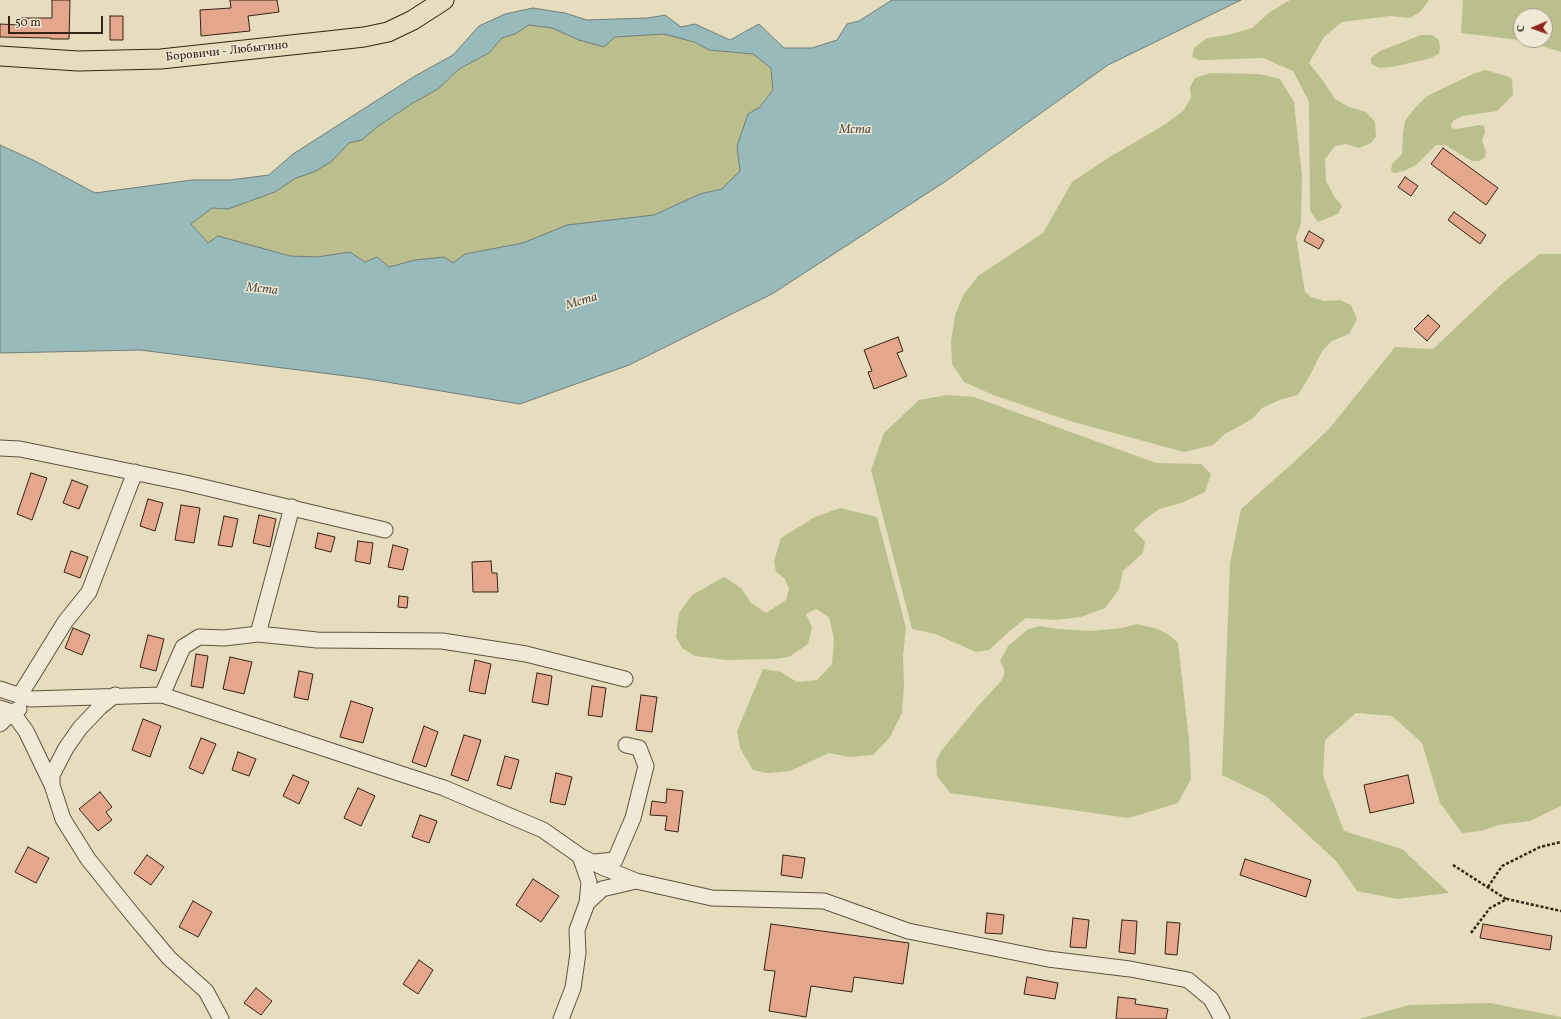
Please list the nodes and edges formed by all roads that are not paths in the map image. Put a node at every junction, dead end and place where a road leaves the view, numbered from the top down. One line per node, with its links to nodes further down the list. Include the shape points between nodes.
1 (444, 0): 2 (main road, Боровичи - Любытино, via 388,32 364,37 161,59 78,61)
2 (0, 56)
3 (0, 448): 4 (street, via 20,449)
4 (135, 472): 5 (street); 10 (street, via 89,592 65,622)
5 (292, 507): 6 (street); 7 (street)
6 (385, 530)
7 (258, 634): 8 (street, via 317,640 442,641 526,654); 12 (street, via 224,638 199,637 183,647)
8 (625, 679)
9 (0, 690): 10 (street)
10 (20, 695): 13 (street)
11 (115, 695): 12 (street); 13 (street); 17 (street, via 80,728 66,748 52,775)
12 (162, 695): 18 (street, via 444,788 543,830)
13 (39, 699): 14 (street, via 29,705)
14 (6, 710): 15 (street); 17 (street, via 26,731)
15 (0, 724)
16 (626, 745): 18 (street, via 639,748 646,766 633,818 615,860)
17 (52, 785): 21 (street, via 63,818 88,860 169,958 206,991)
18 (587, 859): 19 (street); 20 (street, via 589,882)
19 (636, 881): 20 (street, via 602,889); 23 (street, via 712,898 824,900 908,931 1048,959 1130,969 1188,980 1211,998)
20 (586, 904): 22 (street, via 577,930 578,953 573,988)
21 (221, 1019)
22 (561, 1019)
23 (1222, 1019)

